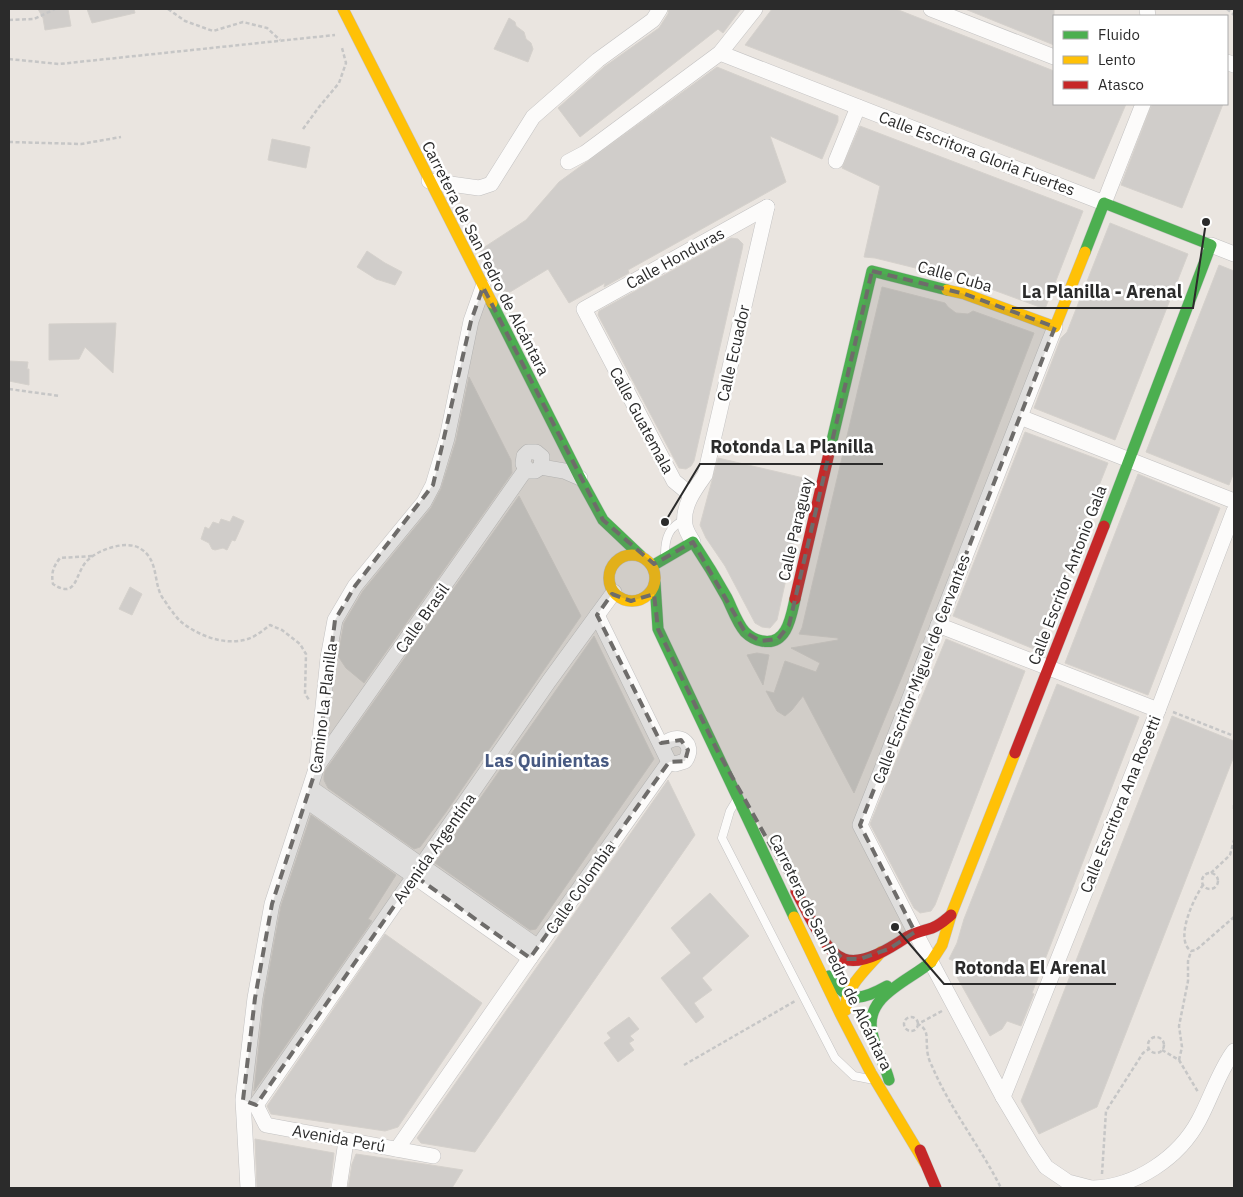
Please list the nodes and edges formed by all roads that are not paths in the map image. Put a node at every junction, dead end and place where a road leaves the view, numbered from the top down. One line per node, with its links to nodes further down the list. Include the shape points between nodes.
1 (343, 9): 11 (main road, Carretera de San Pedro de Alcántara)
2 (660, 9): 11 (street, via 652,20 598,60 533,117 491,184 479,188)
3 (754, 9): 5 (street)
4 (930, 9): 6 (street)
5 (720, 53): 8 (street, Calle Escritora Gloria Fuertes); 9 (street, via 585,153)
6 (1053, 57)
7 (1143, 105): 12 (street, Calle Escritor Miguel de Cervantes)
8 (858, 107): 10 (street); 12 (street, Calle Escritora Gloria Fuertes)
9 (568, 162)
10 (836, 162)
11 (429, 180): 17 (main road, Carretera de San Pedro de Alcántara)
12 (1104, 203): 14 (main road, Calle Escritora Gloria Fuertes); 19 (main road, Calle Escritor Miguel de Cervantes)
13 (767, 208): 18 (street, Calle Honduras); 23 (street, Calle Ecuador, via 705,475)
14 (1212, 245): 15 (street, Calle Escritora Gloria Fuertes); 21 (main road, Calle Escritor Antonio Gala)
15 (1234, 254)
16 (872, 271): 19 (main road, Calle Cuba, via 964,294); 29 (main road, Calle Paraguay, via 785,634 769,642 752,638 745,632)
17 (482, 287): 22 (main road, Carretera de San Pedro de Alcántara); 43 (street, Camino La Planilla, via 471,321 447,438 433,486 419,510 355,586 335,620 328,658)
18 (584, 310): 23 (street, Calle Guatemala, via 674,481)
19 (1055, 327): 20 (street, Calle Escritor Miguel de Cervantes)
20 (1020, 417): 21 (street); 36 (street, Calle Escritor Miguel de Cervantes)
21 (1128, 461): 24 (street); 38 (main road, Calle Escritor Antonio Gala)
22 (580, 478): 26 (main road, Carretera de San Pedro de Alcántara); 43 (street, Calle Brasil, via 564,471 534,468)
23 (691, 495): 27 (street)
24 (1234, 501)
25 (1234, 510): 39 (street, Calle Escritora Ana Rosetti)
26 (602, 520): 28 (main road, Carretera de San Pedro de Alcántara); 30 (main road, Carretera de San Pedro de Alcántara)
27 (684, 520): 29 (street); 31 (lane, via 676,523 665,540)
28 (606, 539)
29 (693, 542): 31 (main road)
30 (640, 556): 32 (main road); 34 (main road, via 627,555 610,563 609,580)
31 (665, 558): 32 (main road)
32 (652, 566): 33 (main road)
33 (655, 583): 34 (main road, via 643,598 631,601); 37 (main road, Carretera de San Pedro de Alcántara)
34 (619, 596): 35 (street, Avenida Argentína); 37 (main road, Carretera de San Pedro de Alcántara)
35 (597, 615): 40 (street); 47 (street, Avenida Argentína)
36 (938, 625): 38 (street); 50 (street, Calle Escritor Miguel de Cervantes, via 860,825)
37 (658, 629): 41 (main road, Carretera de San Pedro de Alcántara)
38 (1049, 669): 39 (street); 49 (main road, Calle Escritor Antonio Gala)
39 (1158, 708): 59 (street, Calle Escritora Ana Rosetti)
40 (662, 746): 42 (street); 42 (street, via 677,738 688,747 685,761)
41 (717, 750): 45 (main road, Carretera de San Pedro de Alcántara); 46 (main road, Carretera de San Pedro de Alcántara)
42 (669, 762): 51 (street, Calle Colombia)
43 (318, 766): 44 (street, Camino La Planilla)
44 (309, 794): 47 (street); 60 (street, Camino La Planilla, via 272,904 254,998)
45 (738, 797): 48 (main road, Carretera de San Pedro de Alcántara); 57 (lane, via 722,838 836,1058 854,1076)
46 (769, 845): 52 (main road, via 834,954 850,960); 55 (main road, Carretera de San Pedro de Alcántara)
47 (418, 871): 51 (street); 60 (street, Avenida Argentína)
48 (789, 906): 55 (main road, via 837,989); 57 (main road, Carretera de San Pedro de Alcántara)
49 (951, 915): 50 (main road, via 936,927); 53 (main road, Calle Escritor Antonio Gala, via 946,937)
50 (915, 932): 52 (main road); 53 (street, Calle Escritor Miguel de Cervantes)
51 (534, 953): 62 (street, Calle Colombia)
52 (881, 954): 54 (main road, via 875,976); 54 (main road, via 900,950 908,959 910,976); 55 (main road, via 864,970)
53 (931, 961): 54 (main road, Calle Escritor Antonio Gala); 59 (street, Calle Escritor Miguel de Cervantes)
54 (897, 984): 55 (main road, via 867,996); 58 (main road, via 877,1003 872,1014 871,1028)
55 (846, 996): 57 (main road, via 848,1016); 58 (main road, Carretera de San Pedro de Alcántara)
56 (1234, 1051): 69 (street, Calle Escritor Miguel de Cervantes, via 1198,1122 1182,1144 1137,1178)
57 (873, 1076): 64 (main road, Carretera de San Pedro de Alcántara)
58 (889, 1080): 64 (main road, Carretera de San Pedro de Alcántara)
59 (1004, 1097): 68 (street, Calle Escritor Miguel de Cervantes, via 1046,1167 1068,1182)
60 (250, 1102): 61 (street, Avenida Perú, via 266,1125); 65 (street, Camino La Planilla)
61 (346, 1141): 62 (street, Avenida Perú); 66 (street)
62 (398, 1149): 63 (street, Avenida Perú)
63 (433, 1156)
64 (925, 1163): 67 (main road, Carretera de San Pedro de Alcántara)
65 (248, 1188)
66 (338, 1188)
67 (936, 1188)
68 (1092, 1188): 69 (street, Calle Escritor Miguel de Cervantes)
69 (1101, 1188)

